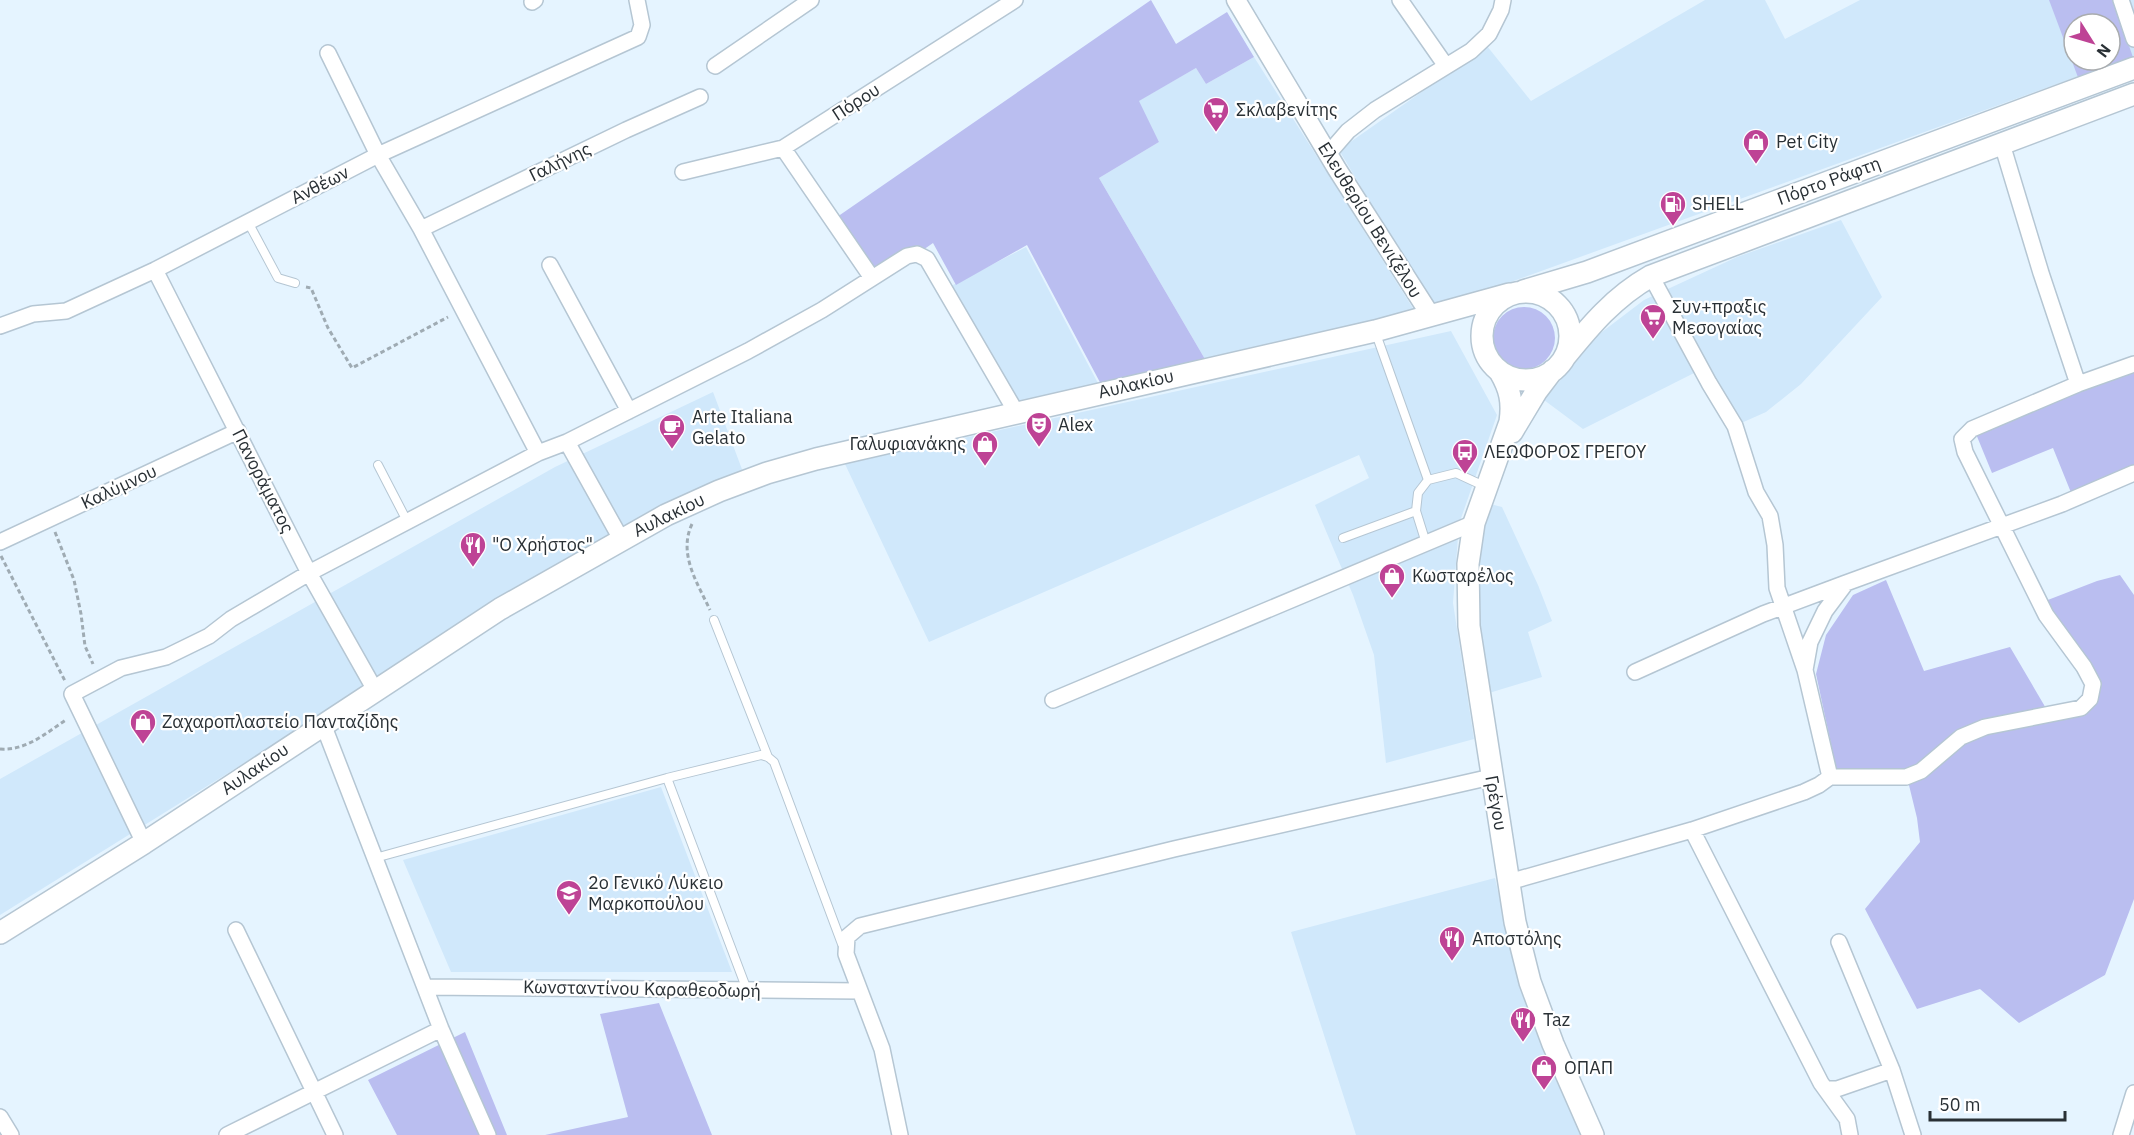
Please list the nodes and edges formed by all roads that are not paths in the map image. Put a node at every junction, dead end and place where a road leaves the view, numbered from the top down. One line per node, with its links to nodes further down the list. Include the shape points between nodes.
1 (637, 0): 17 (street, Ανθέων, via 642,25 638,37)
2 (811, 0): 10 (street)
3 (1015, 0): 16 (street, Πόρου)
4 (1236, 0): 18 (street, Ελευθερίου Βενιζέλου)
5 (1400, 0): 11 (street)
6 (1503, 0): 11 (street, via 1489,34)
7 (2121, 0): 8 (street)
8 (2134, 39)
9 (328, 52): 17 (street)
10 (715, 66)
11 (1446, 66): 18 (street, via 1375,110 1348,131)
12 (2134, 68): 27 (main road, Πόρτο Ράφτη, via 1587,272)
13 (2134, 94): 15 (main road, Πόρτο Ράφτη)
14 (700, 97): 21 (street, Γαλήνης)
15 (2002, 144): 24 (main road, Πόρτο Ράφτη); 35 (street)
16 (783, 148): 19 (street, Πόρου); 25 (street)
17 (378, 154): 20 (street, Ανθέων); 21 (street)
18 (1328, 154): 28 (street, Ελευθερίου Βενιζέλου)
19 (683, 172)
20 (248, 222): 23 (street, Ανθέων); 26 (lane, via 278,278)
21 (421, 229): 40 (street)
22 (550, 265): 36 (street)
23 (155, 270): 29 (street, Ανθέων, via 66,311 33,314); 38 (street, Πανοράματος)
24 (1651, 276): 33 (main road, Πόρτο Ράφτη, via 1608,307); 56 (street, via 1735,426 1756,492 1770,516 1777,588)
25 (872, 279): 36 (street, via 748,351); 37 (street, via 907,256 917,254 927,259)
26 (295, 283)
27 (1516, 293): 28 (main road, Αυλακίου); 31 (main road, via 1496,303 1486,316); 33 (main road, via 1538,293 1560,307 1570,330 1569,344)
28 (1431, 316): 30 (main road, Αυλακίου); 31 (main road, Αυλακίου, via 1458,320 1477,336)
29 (0, 326)
30 (1375, 331): 37 (main road, Αυλακίου); 44 (lane)
31 (1483, 347): 34 (main road)
32 (2134, 364): 35 (street)
33 (1558, 365): 34 (main road, via 1540,378 1526,380); 41 (main road, Γρέγου, via 1525,409)
34 (1500, 372): 41 (main road, Γρέγου, via 1512,403 1510,422)
35 (2078, 384): 49 (street, via 1972,429 1962,439)
36 (629, 411): 39 (street)
37 (1016, 412): 51 (main road, Αυλακίου, via 767,473 704,497)
38 (238, 431): 52 (street, Καλύμνου); 54 (street, Πανοράματος)
39 (567, 442): 40 (street); 51 (street)
40 (538, 453): 47 (street)
41 (1496, 462): 45 (main road, Γρέγου)
42 (378, 465): 47 (lane)
43 (2134, 473): 49 (street)
44 (1428, 480): 45 (lane, via 1456,473); 46 (lane, via 1418,493)
45 (1485, 487): 48 (main road, Γρέγου)
46 (1416, 511): 50 (lane); 53 (lane)
47 (407, 521): 54 (street)
48 (1474, 523): 53 (street); 64 (main road, Γρέγου, via 1468,564 1469,627)
49 (2003, 526): 55 (street); 65 (street, via 2046,615 2093,684 2090,699 2081,708 1985,727 1961,737 1921,771 1906,777)
50 (1343, 538)
51 (621, 539): 60 (main road, Αυλακίου, via 500,609)
52 (0, 542)
53 (1426, 543): 61 (street)
54 (309, 573): 60 (street, Πανοράματος); 68 (street, via 209,636 166,657 122,668 72,694)
55 (1846, 583): 56 (street); 58 (street, via 1825,611 1810,642)
56 (1783, 607): 58 (street); 59 (street)
57 (714, 620): 63 (lane)
58 (1805, 669): 65 (street)
59 (1635, 672)
60 (375, 690): 62 (main road, Αυλακίου)
61 (1053, 700)
62 (323, 724): 68 (main road, Αυλακίου); 69 (street)
63 (768, 757): 66 (lane, via 761,755); 74 (lane, via 774,762)
64 (1491, 777): 70 (main road, Γρέγου); 74 (street, via 860,926 847,937)
65 (1830, 777): 67 (street, via 1804,792)
66 (667, 778): 69 (lane); 76 (lane)
67 (1692, 830): 70 (street); 80 (street)
68 (144, 843): 72 (main road, Αυλακίου)
69 (375, 858): 75 (street)
70 (1509, 882): 89 (main road, Γρέγου, via 1530,982)
71 (236, 930): 81 (street)
72 (0, 933)
73 (1839, 942): 79 (street)
74 (846, 954): 77 (street)
75 (425, 987): 76 (street, Κωνσταντίνου Καραθεοδωρή); 78 (street)
76 (747, 990): 77 (street, Κωνσταντίνου Καραθεοδωρή)
77 (859, 991): 88 (street, via 882,1049)
78 (441, 1029): 81 (street); 87 (street)
79 (1892, 1070): 80 (street); 91 (street)
80 (1827, 1089): 90 (street, via 1847,1119)
81 (315, 1090): 85 (street); 86 (street)
82 (2134, 1093): 92 (street)
83 (0, 1117): 84 (street)
84 (12, 1135)
85 (227, 1135)
86 (335, 1135)
87 (488, 1135)
88 (900, 1135)
89 (1593, 1135)
90 (1850, 1135)
91 (1913, 1135)
92 (2121, 1135)

